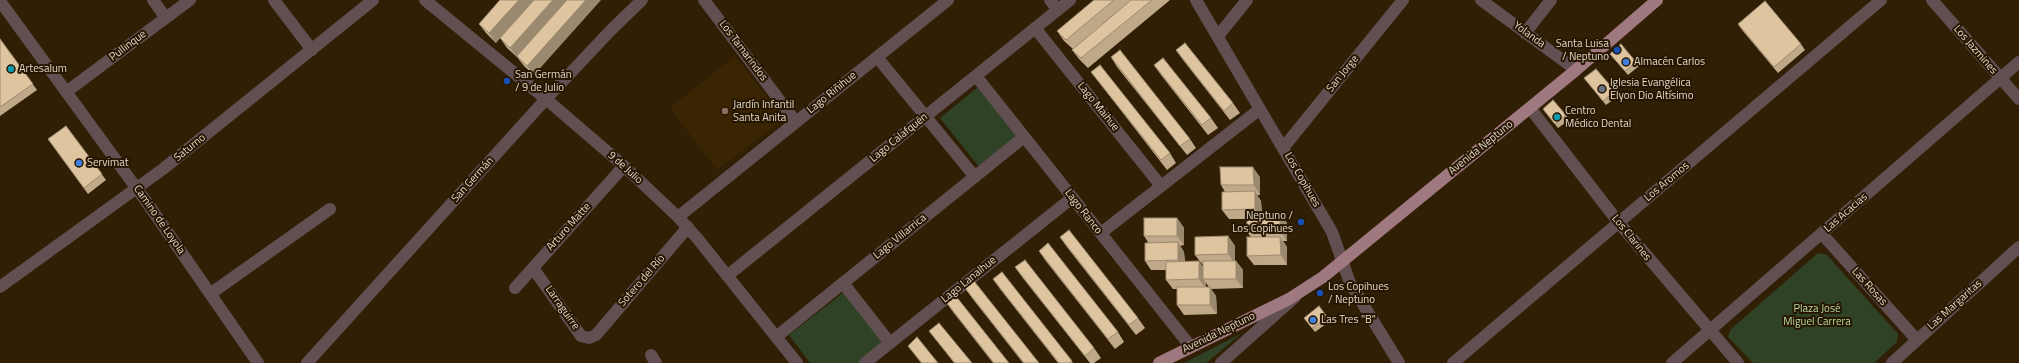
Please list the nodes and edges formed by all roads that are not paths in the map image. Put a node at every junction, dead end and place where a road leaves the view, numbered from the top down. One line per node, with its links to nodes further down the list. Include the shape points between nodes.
1 (153, 0): 21 (street)
2 (190, 0): 21 (street, Pullinque)
3 (274, 0): 25 (street)
4 (373, 0): 25 (street, Saturno)
5 (425, 0): 32 (street, 9 de Julio)
6 (642, 0): 32 (street, San Germán, via 610,30)
7 (704, 0): 37 (street, Los Tamarindos)
8 (948, 0): 26 (street, Lago Riñihue)
9 (1050, 0): 20 (street)
10 (1070, 0): 20 (street, Lago Calafquén)
11 (1196, 0): 24 (street, Los Copihues)
12 (1247, 0): 24 (street)
13 (1403, 0): 39 (street, San Jorge)
14 (1481, 0): 23 (street, Yolanda)
15 (1551, 0): 23 (street)
16 (1657, 0): 28 (main road, Avenida Neptuno)
17 (1881, 0): 47 (street, Los Aromos)
18 (1932, 0): 30 (street, Los Jazmines)
19 (0, 1): 31 (street, Camino de Loyola)
20 (1058, 10): 22 (street, Lago Calafquén)
21 (166, 18): 31 (street, Pullinque)
22 (1035, 28): 29 (street, Lago Calafquén); 42 (street, Lago Maihue)
23 (1525, 33): 28 (street, Yolanda)
24 (1218, 36): 35 (street, Los Copihues)
25 (312, 50): 43 (street, Saturno)
26 (877, 56): 36 (street); 37 (street, Lago Riñihue)
27 (2019, 62): 30 (street, Las Acacias)
28 (1576, 70): 34 (main road, Avenida Neptuno)
29 (976, 76): 36 (street, Lago Calafquén); 38 (street, Lago Ranco)
30 (2001, 79): 33 (street, Los Jazmines); 50 (street, Las Acacias)
31 (66, 92): 43 (street, Camino de Loyola)
32 (546, 99): 40 (street, 9 de Julio); 67 (street, San Germán)
33 (2019, 99)
34 (1530, 108): 47 (street, Los Clarines); 52 (main road, Avenida Neptuno)
35 (1260, 109): 39 (street, Los Copihues); 42 (street)
36 (926, 116): 41 (street); 54 (street, Lago Calafquén)
37 (796, 122): 46 (street, Lago Riñihue)
38 (1024, 138): 41 (street, Lago Villarrica); 44 (street, Lago Ranco)
39 (1283, 148): 52 (street, Los Copihues, via 1336,240)
40 (624, 166): 46 (street, 9 de Julio); 53 (street, Arturo Matte)
41 (975, 177): 55 (street, Lago Villarrica)
42 (1161, 186): 49 (street)
43 (136, 188): 56 (street, Saturno); 59 (street, Camino de Loyola)
44 (1072, 198): 49 (street, Lago Ranco); 64 (street, Lago Lanalhue)
45 (330, 209): 59 (street)
46 (678, 217): 48 (street, 9 de Julio)
47 (1619, 223): 60 (street, Los Clarines); 73 (street, Los Aromos)
48 (688, 228): 54 (street, 9 de Julio); 61 (street, Sotero del Río)
49 (1101, 233): 65 (street, Lago Ranco)
50 (1822, 234): 60 (street, Las Acacias); 63 (street, Las Rosas)
51 (2019, 247): 63 (street, Las Margaritas)
52 (1343, 261): 58 (main road, Avenida Neptuno); 72 (street, Los Copihues, via 1350,283)
53 (533, 268): 57 (street, Arturo Matte); 61 (street, Larraguirre, via 581,336 589,338)
54 (728, 276): 62 (street, 9 de Julio)
55 (843, 284): 62 (street, Lago Villarrica); 64 (street)
56 (0, 286)
57 (515, 288)
58 (1301, 292): 65 (main road, Avenida Neptuno); 71 (street, Avenida Neptuno)
59 (210, 294): 66 (street, Camino de Loyola)
60 (1710, 331): 74 (street, Las Acacias); 75 (street, Los Clarines)
61 (596, 335)
62 (776, 337): 68 (street, 9 de Julio)
63 (1917, 340): 76 (street, Las Margaritas)
64 (890, 343): 69 (street, Lago Lanalhue)
65 (1191, 347): 70 (main road, Avenida Neptuno)
66 (258, 363)
67 (307, 363)
68 (796, 363)
69 (865, 363)
70 (1159, 363)
71 (1221, 363)
72 (1399, 363)
73 (1453, 363)
74 (1672, 363)
75 (1738, 363)
76 (1892, 363)

